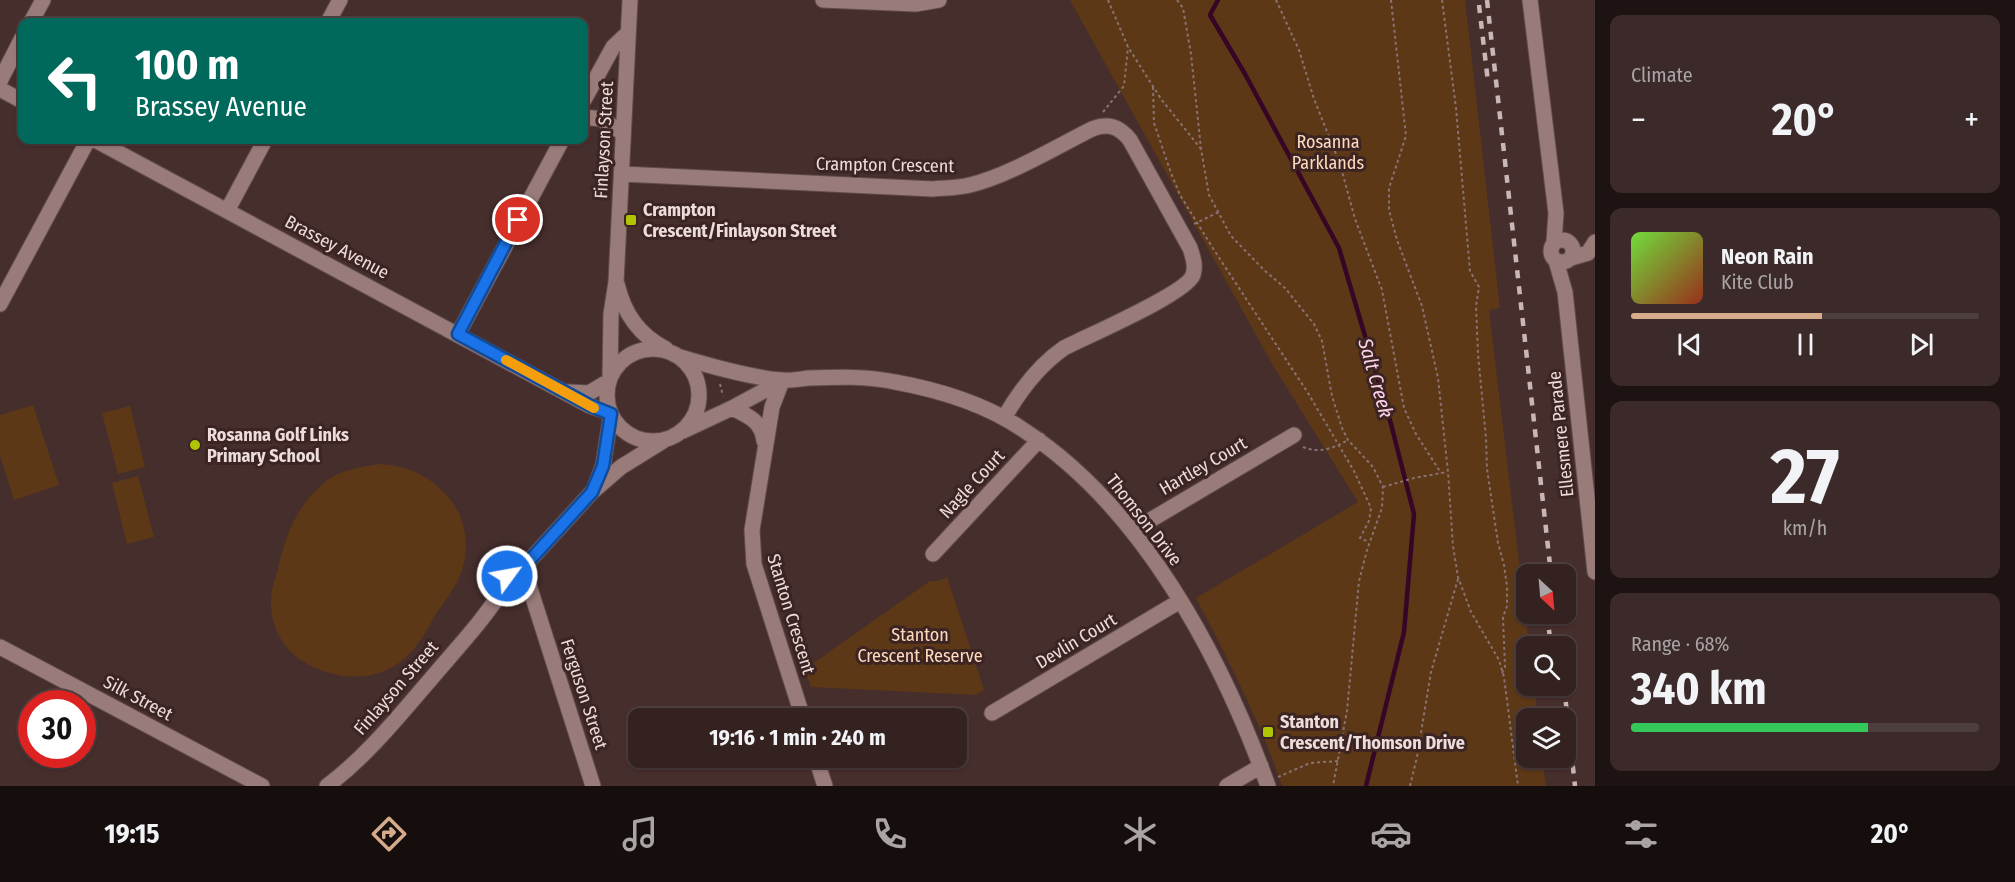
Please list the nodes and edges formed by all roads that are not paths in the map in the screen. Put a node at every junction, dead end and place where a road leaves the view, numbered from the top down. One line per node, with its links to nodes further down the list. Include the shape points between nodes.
1 (43, 0): 7 (street)
2 (340, 0): 8 (street)
3 (630, 0): 9 (street, Finlayson Street)
4 (823, 0): 5 (street, via 916,4)
5 (939, 0)
6 (1530, 0): 25 (street, Ellesmere Parade)
7 (33, 18)
8 (330, 18)
9 (628, 33): 13 (street, via 613,46); 16 (street, Finlayson Street)
10 (18, 46): 11 (street)
11 (0, 81)
12 (0, 89): 14 (street)
13 (588, 93)
14 (18, 99)
15 (588, 117): 16 (street, via 601,119)
16 (623, 133): 21 (street, Finlayson Street)
17 (86, 144): 27 (street)
18 (102, 144): 22 (street, Brassey Avenue)
19 (263, 144): 22 (street)
20 (560, 144): 28 (street)
21 (622, 174): 26 (street, Finlayson Street); 35 (street, Crampton Crescent, via 951,188 995,177 1103,125 1118,128 1130,140 1180,230 1193,257 1193,276 1170,295 1051,357 1025,384)
22 (227, 211): 28 (street, Brassey Avenue)
23 (1595, 236): 25 (street)
24 (1595, 242): 25 (street, via 1588,253)
25 (1565, 251): 43 (street, Ellesmere Parade, via 1565,292)
26 (616, 282): 29 (street, Finlayson Street, via 624,306 639,330); 30 (street, Finlayson Street, via 611,314)
27 (0, 304)
28 (458, 334): 32 (street, Brassey Avenue)
29 (677, 355): 30 (street, via 658,349 641,350 620,363); 31 (street, Thomson Drive); 37 (street, via 694,373 699,393 695,414 687,426)
30 (610, 379): 32 (street, Brassey Avenue, via 587,393); 34 (street, via 607,397)
31 (782, 381): 33 (street, Thomson Drive); 35 (street, Thomson Drive, via 893,381 947,394); 39 (street, Stanton Crescent, via 773,401)
32 (560, 388): 34 (street, Brassey Avenue)
33 (732, 408): 37 (street, Thomson Drive); 39 (street, Stanton Crescent, via 758,424)
34 (611, 414): 37 (street, via 624,431 636,437 649,440); 40 (street, via 603,466)
35 (1005, 418): 38 (street, Thomson Drive)
36 (1294, 435): 41 (street, Hartley Court)
37 (672, 436): 40 (street, via 628,462)
38 (1039, 440): 41 (street, Thomson Drive, via 1092,484); 42 (street, Nagle Court)
39 (764, 447): 47 (street, Stanton Crescent, via 752,530 754,564)
40 (592, 492): 44 (street, via 537,554)
41 (1132, 531): 45 (street, Thomson Drive)
42 (933, 555)
43 (1595, 572)
44 (518, 584): 53 (street, Finlayson Street, via 489,611 367,752); 54 (street, Ferguson Street, via 537,615)
45 (1180, 601): 48 (street, Devlin Court); 49 (street, Thomson Drive, via 1225,682)
46 (0, 647): 52 (street, Silk Street)
47 (800, 708)
48 (992, 713)
49 (1261, 766): 51 (street, Thomson Drive); 56 (street)
50 (819, 768): 55 (street)
51 (1267, 784)
52 (259, 785)
53 (327, 786)
54 (593, 786)
55 (825, 786)
56 (1227, 786)

